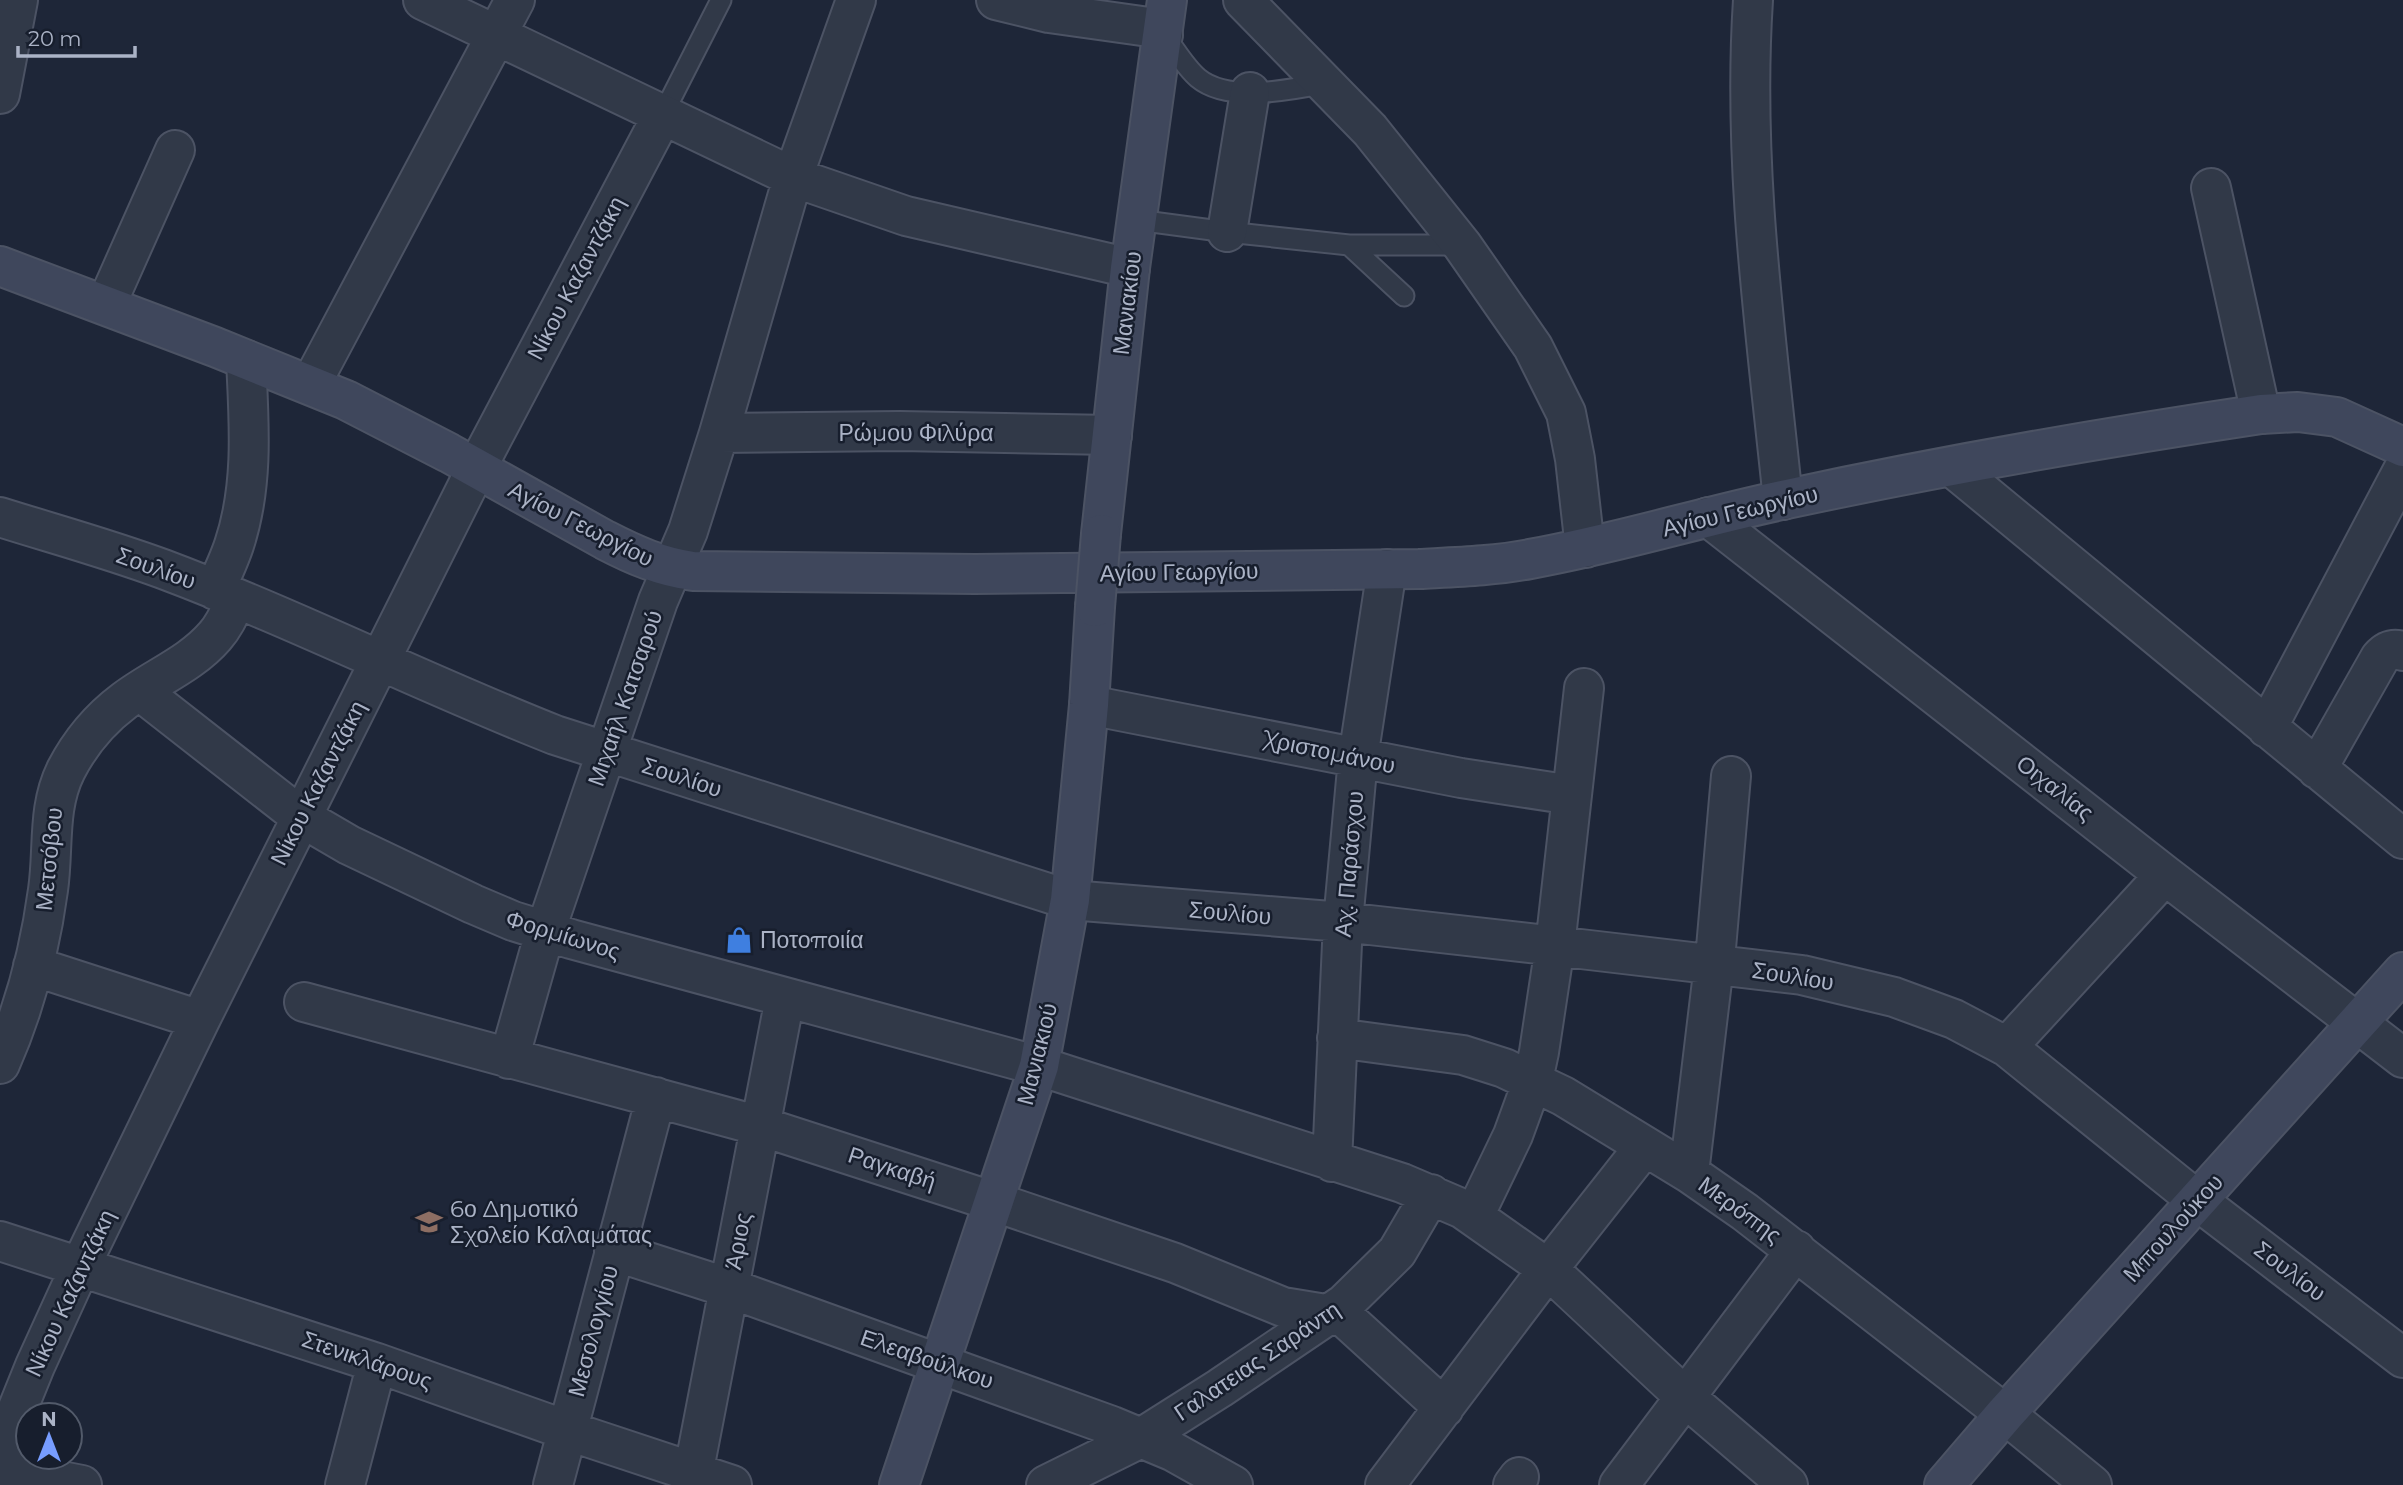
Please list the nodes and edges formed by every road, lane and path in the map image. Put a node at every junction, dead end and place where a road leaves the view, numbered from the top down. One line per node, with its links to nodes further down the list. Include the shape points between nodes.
1 (18, 0): 13 (street)
2 (423, 0): 10 (street)
3 (515, 0): 10 (street)
4 (721, 0): 14 (lane)
5 (856, 0): 16 (street, Μιχαήλ Κατσαρού)
6 (996, 0): 9 (street, via 1049,13 1149,27)
7 (1242, 0): 11 (street)
8 (1753, 0): 35 (street, via 1753,177)
9 (1165, 17): 12 (lane, via 1193,74 1208,86); 18 (street, Μανιακίου)
10 (496, 35): 14 (street); 27 (street)
11 (1325, 83): 12 (lane); 21 (street, via 1370,130)
12 (1250, 92): 19 (street)
13 (0, 94)
14 (662, 116): 16 (street); 33 (street, Νίκου Καζαντζάκη)
15 (175, 150): 25 (street)
16 (793, 177): 23 (street, via 906,216); 29 (street, Μιχαήλ Κατσαρού)
17 (2210, 188): 28 (street)
18 (1138, 220): 19 (lane); 23 (street, Μανιακίου)
19 (1227, 232): 20 (lane)
20 (1349, 245): 21 (lane); 24 (lane)
21 (1462, 245): 38 (street, via 1533,347 1566,412)
22 (0, 266): 25 (street, Αγίου Γεωργίου)
23 (1130, 268): 30 (street, Μανιακίου)
24 (1404, 296)
25 (106, 305): 26 (street, Αγίου Γεωργίου)
26 (246, 360): 27 (street, Αγίου Γεωργίου); 41 (street, Μετσόβου, via 248,474)
27 (311, 384): 33 (street, Αγίου Γεωργίου, via 381,416)
28 (2261, 415): 31 (street, Αγίου Γεωργίου, via 2298,412 2337,417); 32 (street, Αγίου Γεωργίου)
29 (719, 433): 30 (street, Ρώμου Φιλύρα); 39 (street, Μιχαήλ Κατσαρού)
30 (1112, 435): 42 (street, Μανιακίου, bridge)
31 (2403, 447)
32 (1952, 467): 35 (street, Αγίου Γεωργίου); 48 (street)
33 (475, 469): 39 (street, Αγίου Γεωργίου, via 638,557); 44 (street, Νίκου Καζαντζάκη)
34 (2403, 470): 48 (street)
35 (1783, 500): 37 (street, Αγίου Γεωργίου)
36 (0, 517): 41 (street, Σουλίου, via 163,569)
37 (1708, 517): 38 (street, Αγίου Γεωργίου); 56 (street, Οιχαλίας)
38 (1585, 548): 40 (street, Αγίου Γεωργίου, via 1505,563)
39 (673, 568): 40 (street, Αγίου Γεωργίου, via 827,574); 49 (street, Μιχαήλ Κατσαρού)
40 (1387, 569): 50 (street, Αχ. Παράσχου)
41 (226, 595): 44 (street, Σουλίου); 46 (street, Μετσόβου, via 222,627 214,638 181,666)
42 (1096, 607): 47 (street, Μανιακιού)
43 (2403, 651): 51 (street, via 2395,649 2380,658)
44 (380, 659): 49 (street, Σουλίου, via 490,709); 54 (street, Νίκου Καζαντζάκη)
45 (1584, 688): 53 (street)
46 (140, 691): 54 (street, Φορμίωνος); 62 (street, Μετσόβου, via 91,732 58,790 48,890)
47 (1089, 705): 50 (street, Χριστομάνου); 57 (street, Μανιακιού)
48 (2267, 729): 51 (street)
49 (607, 752): 57 (street, Σουλίου); 59 (street, Μιχαήλ Κατσαρού)
50 (1358, 758): 53 (street, Χριστομάνου); 58 (street, Αχ. Παράσχου)
51 (2317, 769): 55 (street)
52 (1731, 776): 61 (street)
53 (1572, 795): 60 (street)
54 (301, 817): 59 (street, Φορμίωνος, via 433,887); 66 (street, Νίκου Καζαντζάκη)
55 (2403, 839)
56 (2165, 875): 67 (street, Οιχαλίας); 69 (street)
57 (1070, 900): 58 (street, Σουλίου); 73 (street, Μανιακιού)
58 (1343, 922): 60 (street, Σουλίου); 68 (street, Αχ. Παράσχου)
59 (545, 932): 64 (street, Φορμίωνος); 71 (street, Μιχαήλ Κατσαρού)
60 (1555, 946): 61 (street, Σουλίου); 74 (street)
61 (1713, 964): 69 (street, Σουλίου, via 1863,988 1954,1018); 79 (street)
62 (33, 966): 66 (street); 72 (street, Μετσόβου)
63 (2403, 972): 67 (street, Μπουλούκου)
64 (785, 998): 73 (street, Φορμίωνος); 76 (street, Άριος)
65 (304, 1002): 71 (street, Ραγκαβή)
66 (200, 1020): 87 (street, Νίκου Καζαντζάκη)
67 (2359, 1023): 70 (street, Οιχαλίας); 82 (street, Μπουλούκου)
68 (1337, 1038): 74 (street, Μερόπης, via 1463,1055); 78 (street, Αχ. Παράσχου)
69 (2007, 1047): 82 (street, Σουλίου)
70 (2403, 1058)
71 (509, 1059): 75 (street, Ραγκαβή)
72 (0, 1064)
73 (1038, 1066): 78 (street, Φορμίωνος); 81 (street, Μανιακιού)
74 (1533, 1080): 77 (street, Μερόπης); 83 (street, via 1513,1135)
75 (656, 1097): 76 (street, Ραγκαβή); 86 (street, Μεσολογγίου)
76 (760, 1126): 81 (street, Ραγκαβή); 89 (street, Άριος)
77 (1646, 1146): 79 (street, Μερόπης); 88 (street)
78 (1332, 1162): 80 (street, Φορμίωνος)
79 (1689, 1173): 85 (street, Μερόπης)
80 (1431, 1194): 83 (street, Φορμίωνος); 90 (street, Γαλατειας Σαράντη, via 1391,1260)
81 (992, 1201): 90 (street, Ραγκαβή, via 1184,1267 1283,1307); 93 (street, Μανιακιού)
82 (2198, 1201): 91 (street, Σουλίου); 96 (street, Μπουλούκου)
83 (1474, 1216): 88 (street, Φορμίωνος)
84 (0, 1241): 87 (street, Στενικλάρους)
85 (1796, 1250): 94 (street); 96 (street, Μερόπης)
86 (614, 1251): 89 (street, Ελεαβούλκου); 97 (street, Μεσολογγίου)
87 (81, 1265): 92 (street, Στενικλάρους); 99 (street, Νίκου Καζαντζάκη, via 35,1366)
88 (1548, 1269): 94 (street, Φορμίωνος); 95 (street)
89 (729, 1288): 93 (street, Ελεαβούλκου); 101 (street, Άριος)
90 (1331, 1314): 95 (street, Ραγκαβή, via 1354,1324); 98 (street, Γαλατειας Σαράντη)
91 (2403, 1358)
92 (377, 1363): 97 (street, Στενικλάρους); 103 (street)
93 (939, 1364): 98 (street, Ελεαβούλκου); 106 (street, Μανιακιού)
94 (1685, 1397): 110 (street); 111 (street, Φορμίωνος)
95 (1444, 1408): 109 (street)
96 (2006, 1414): 112 (street, Μπουλούκου); 113 (street, Μερόπης)
97 (566, 1430): 101 (street, Στενικλάρους); 104 (street, Μεσολογγίου)
98 (1141, 1438): 107 (street, Γαλατειας Σαράντη); 108 (street, Ελεαβούλκου)
99 (0, 1462)
100 (0, 1469): 102 (street)
101 (692, 1479): 105 (street, Στενικλάρους)
102 (82, 1485)
103 (345, 1485)
104 (553, 1485)
105 (733, 1485)
106 (899, 1485)
107 (1046, 1485)
108 (1233, 1485)
109 (1385, 1485)
110 (1619, 1485)
111 (1788, 1485)
112 (1944, 1485)
113 (2092, 1485)

